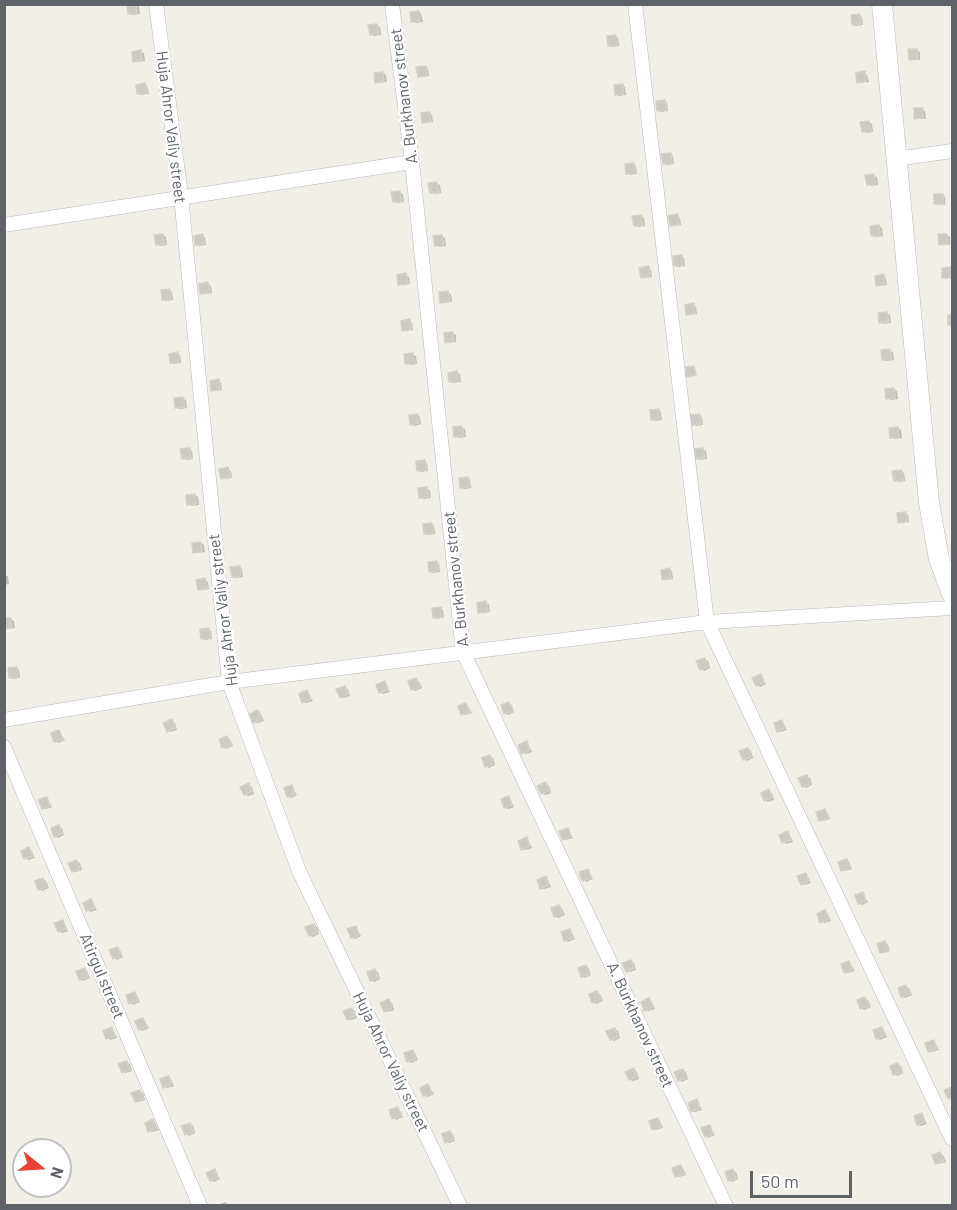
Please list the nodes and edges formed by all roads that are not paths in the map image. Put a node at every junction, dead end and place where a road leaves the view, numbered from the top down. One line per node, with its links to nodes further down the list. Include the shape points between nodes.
1 (156, 4): 8 (street, Huja Ahror Valiy street)
2 (392, 4): 7 (street, A. Burkhanov street)
3 (635, 4): 12 (street)
4 (882, 4): 6 (main road)
5 (952, 151): 6 (street)
6 (896, 159): 10 (main road, via 929,503 939,559)
7 (412, 162): 8 (street); 13 (street, A. Burkhanov street)
8 (181, 196): 9 (street); 14 (street, Huja Ahror Valiy street)
9 (4, 225)
10 (952, 594)
11 (952, 608): 12 (street)
12 (707, 622): 13 (street); 17 (street)
13 (463, 652): 14 (street); 20 (street, A. Burkhanov street)
14 (229, 682): 15 (street); 19 (street, Huja Ahror Valiy street, via 299,871)
15 (4, 720)
16 (4, 747): 18 (street, Atirgul street)
17 (952, 1139)
18 (200, 1206)
19 (459, 1206)
20 (726, 1206)

